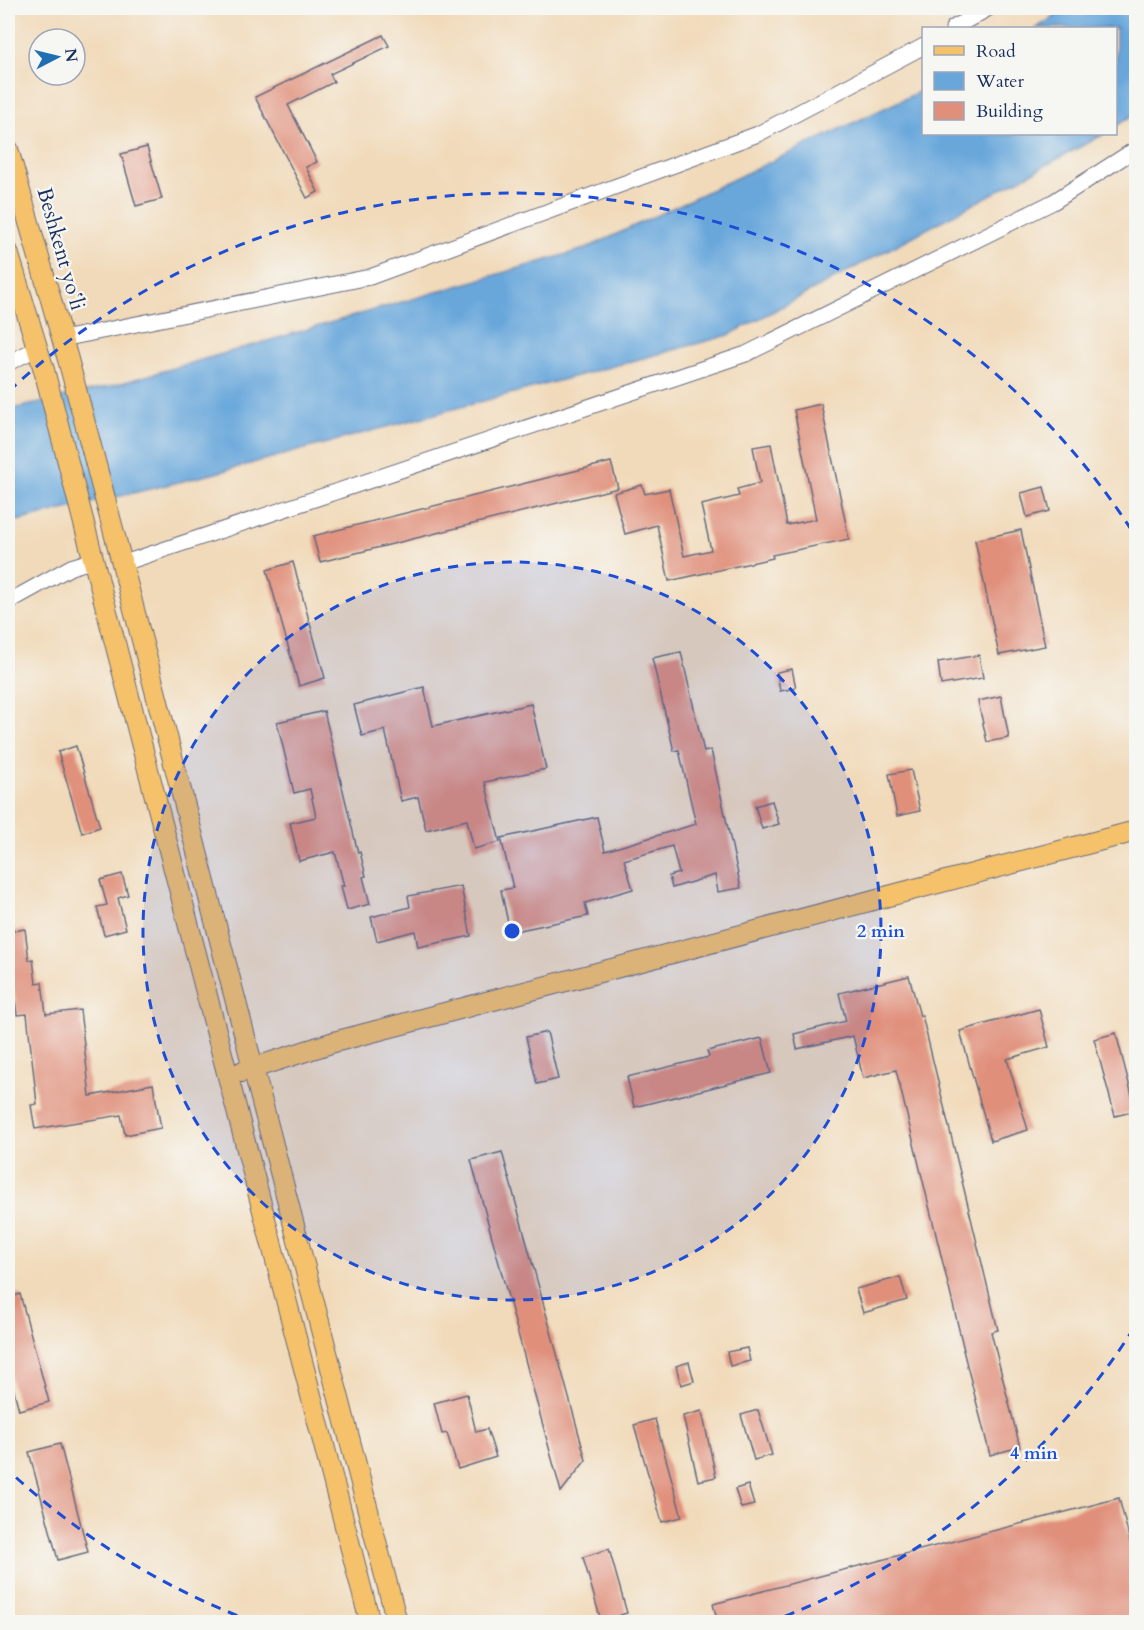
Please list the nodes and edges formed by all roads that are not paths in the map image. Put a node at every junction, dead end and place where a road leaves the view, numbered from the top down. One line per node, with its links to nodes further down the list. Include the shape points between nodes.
1 (989, 8): 2 (street)
2 (955, 27)
3 (922, 47): 7 (street, via 758,134 370,277)
4 (8, 149): 7 (main road, Beshkent yoʻli)
5 (1137, 149): 11 (street, via 1053,202 746,354)
6 (8, 252): 8 (main road)
7 (62, 339): 11 (main road, Beshkent yoʻli)
8 (38, 348): 9 (street); 10 (main road)
9 (8, 363)
10 (93, 556): 12 (street); 15 (main road)
11 (121, 564): 14 (main road, Beshkent yoʻli)
12 (8, 602)
13 (1137, 831): 14 (main road, via 334,1042)
14 (254, 1069): 15 (main road); 17 (main road, Beshkent yoʻli)
15 (228, 1076): 16 (main road)
16 (370, 1623)
17 (397, 1623)

